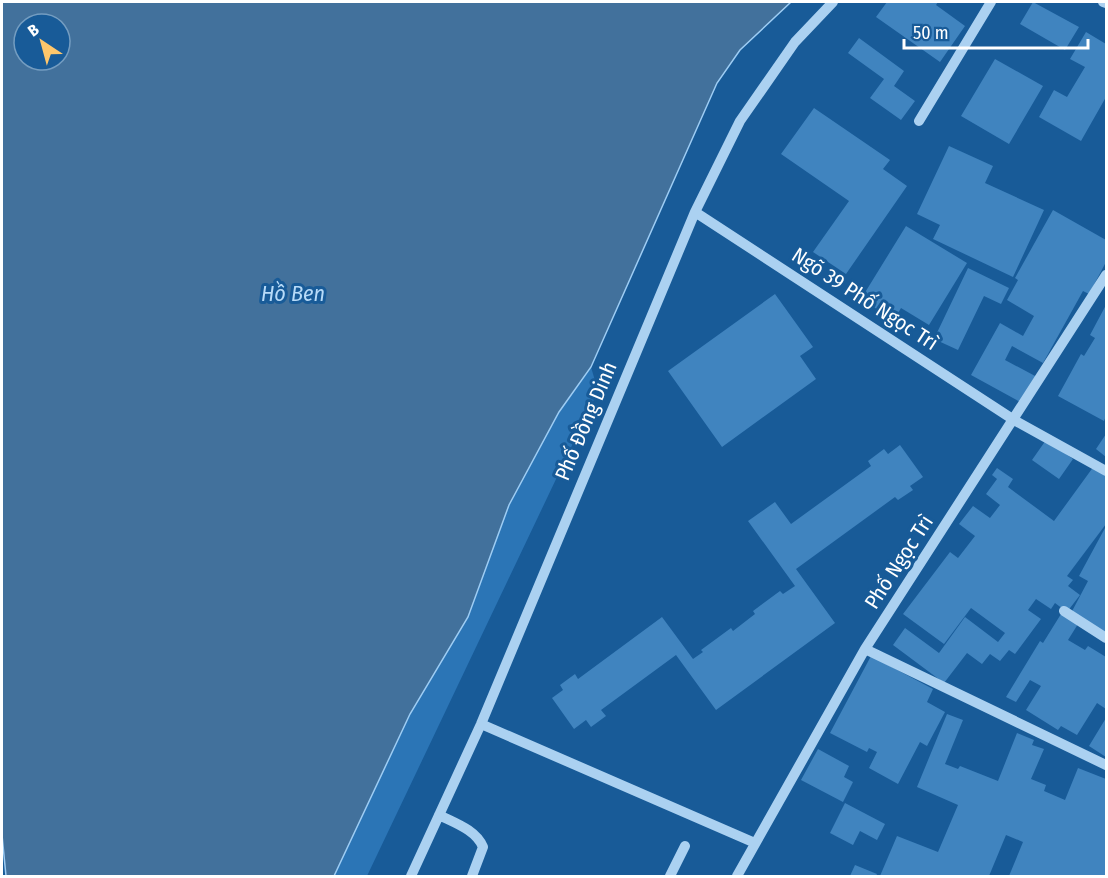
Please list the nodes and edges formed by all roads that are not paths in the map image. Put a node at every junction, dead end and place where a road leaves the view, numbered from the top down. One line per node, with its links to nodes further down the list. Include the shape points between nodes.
1 (833, 2): 4 (street, Phố Đồng Dinh, via 795,42 740,122)
2 (991, 2): 3 (street)
3 (919, 121)
4 (694, 212): 6 (street, Ngõ 39 Phố Ngọc Trì); 11 (street, Phố Đồng Dinh)
5 (1107, 276): 6 (street, Phố Ngọc Trì)
6 (1014, 420): 7 (street, Ngõ 39 Phố Ngọc Trì); 10 (street, Phố Ngọc Trì)
7 (1107, 471)
8 (1064, 611): 9 (street)
9 (1107, 638)
10 (865, 649): 12 (street); 14 (street, Phố Ngọc Trì)
11 (481, 724): 13 (street, Phố Đồng Dinh); 14 (street)
12 (1107, 765)
13 (439, 815): 16 (street, Phố Đồng Dinh); 17 (street, via 481,842 483,847)
14 (755, 843): 19 (street, Phố Ngọc Trì)
15 (685, 846): 18 (street)
16 (411, 876)
17 (472, 876)
18 (670, 876)
19 (737, 876)

